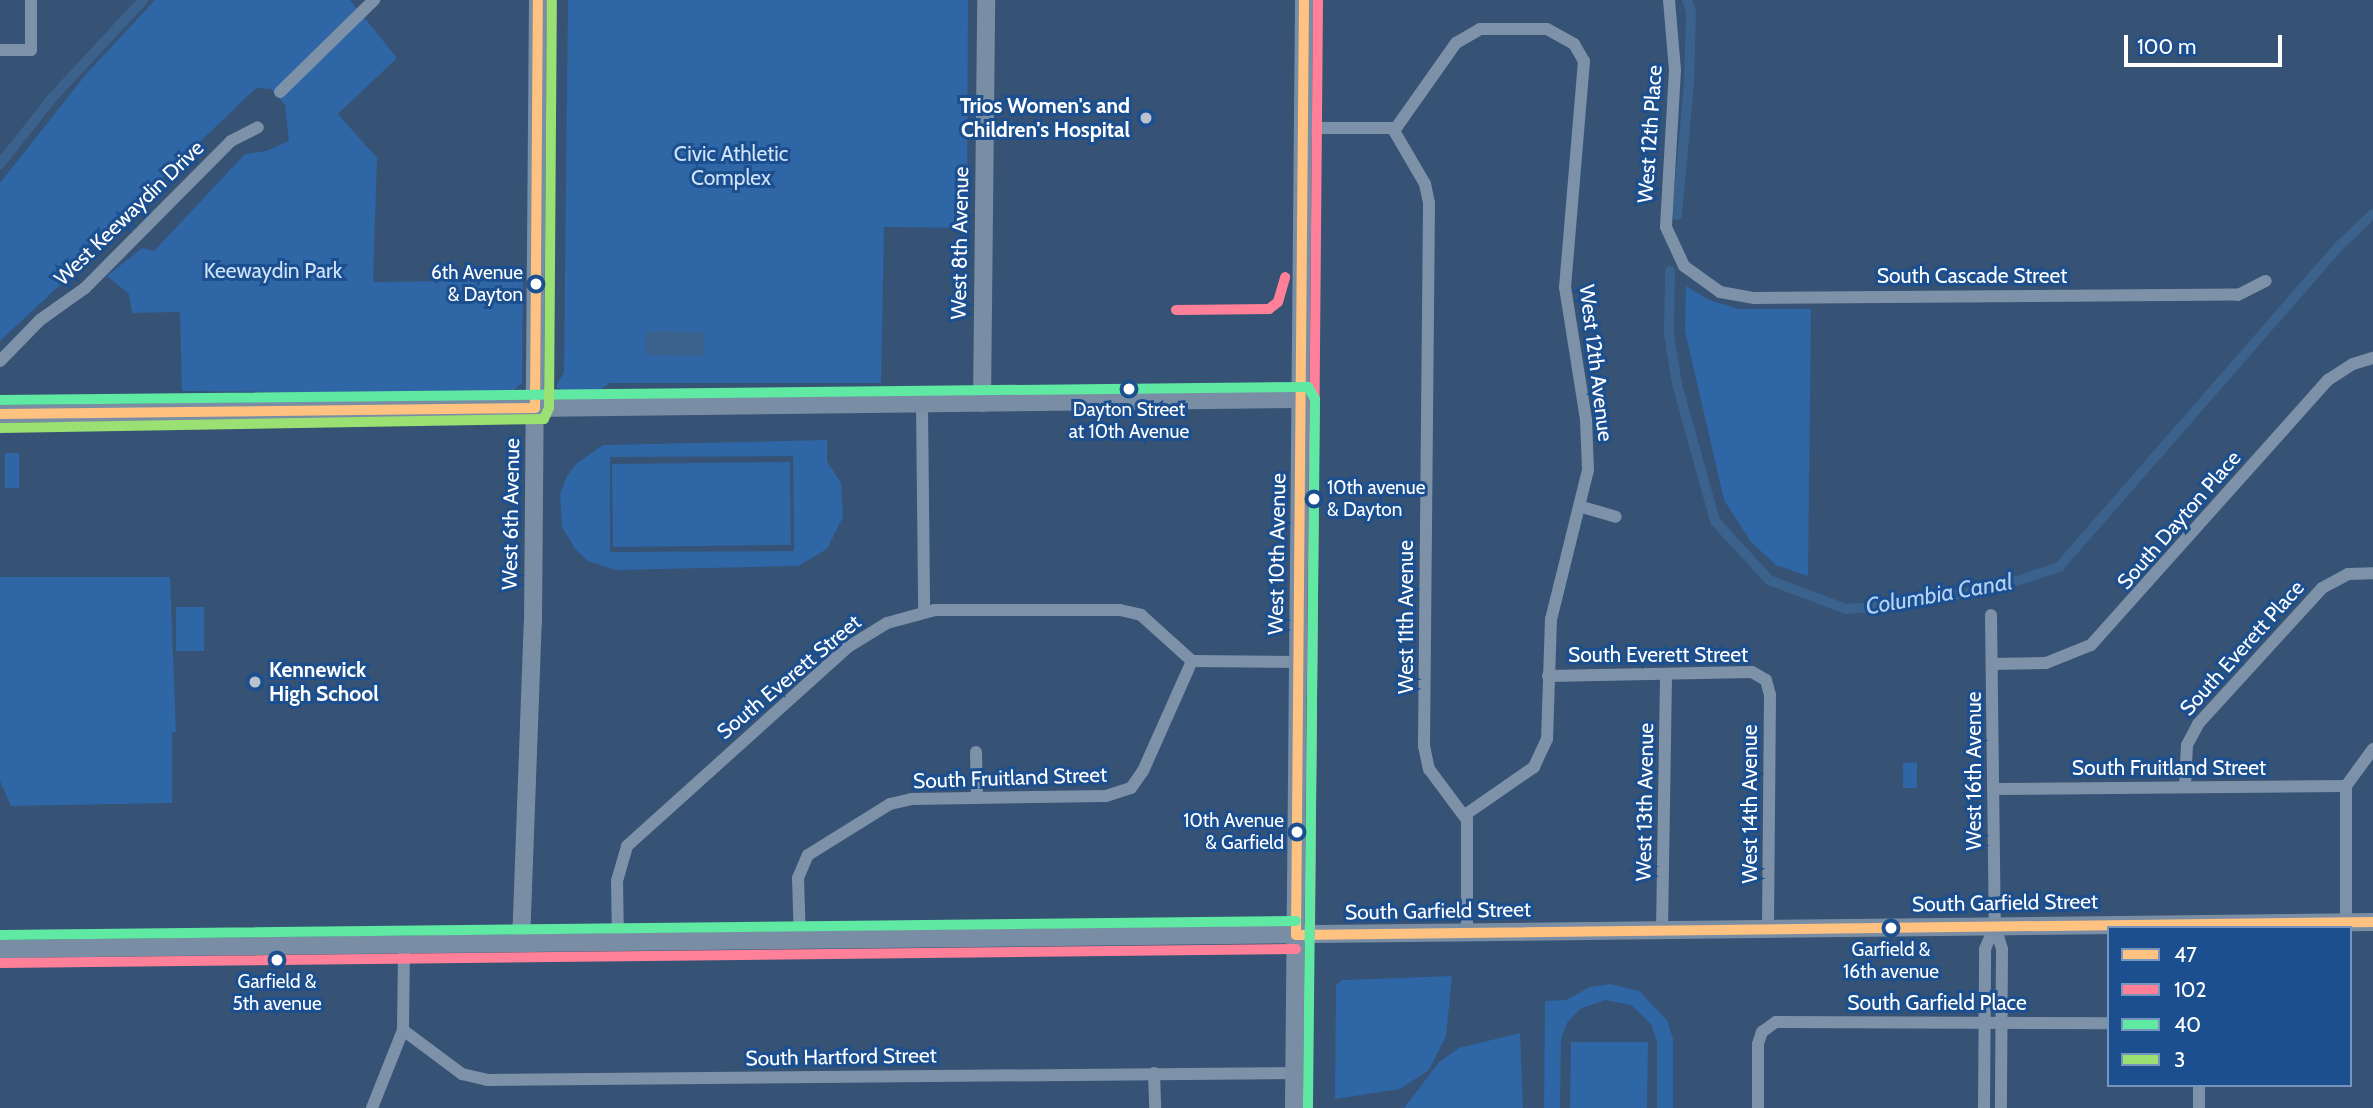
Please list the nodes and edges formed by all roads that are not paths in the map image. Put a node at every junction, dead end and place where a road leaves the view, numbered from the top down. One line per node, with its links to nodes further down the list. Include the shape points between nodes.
1 (31, 0): 7 (street, via 32,50)
2 (374, 0): 8 (street)
3 (538, 0): 19 (street, West 6th Avenue)
4 (986, 0): 17 (street, West 8th Avenue)
5 (1304, 0): 10 (street, West 10th Avenue)
6 (1670, 0): 12 (street, West 12th Place, via 1675,70 1664,213 1670,242)
7 (0, 50)
8 (280, 92)
9 (258, 127): 15 (street, West Keewaydin Drive, via 231,141 85,288 40,320)
10 (1303, 128): 11 (street); 16 (street, West 10th Avenue)
11 (1393, 129): 21 (street, West 12th Avenue, via 1403,123 1456,43 1471,33 1537,27 1574,44 1584,61 1586,81 1565,305 1587,437); 38 (street, West 11th Avenue, via 1425,184 1429,202 1425,755 1433,777)
12 (1684, 266): 13 (street, South Cascade Street, via 1720,292 1754,298 2238,295)
13 (2266, 281)
14 (2373, 358): 28 (street, South Dayton Place, via 2328,380 2091,645 2046,663)
15 (0, 361)
16 (1301, 399): 17 (street); 27 (street, West 10th Avenue)
17 (982, 403): 18 (street)
18 (922, 404): 19 (street); 24 (street)
19 (535, 408): 20 (street); 48 (street, West 6th Avenue)
20 (0, 414)
21 (1582, 507): 22 (street); 30 (street, West 12th Avenue, via 1551,619)
22 (1616, 517)
23 (2373, 573): 35 (street, South Everett Place, via 2348,574 2322,588 2198,724 2187,745)
24 (924, 611): 26 (street, South Everett Street, via 1131,611 1152,623); 49 (street, South Everett Street, via 887,623 848,647 635,837 618,868)
25 (1991, 615): 28 (street, West 16th Avenue)
26 (1192, 661): 27 (street); 37 (street, South Fruitland Street, via 1131,788 1106,796)
27 (1298, 662): 46 (street, West 10th Avenue)
28 (1992, 664): 36 (street, West 16th Avenue)
29 (1665, 674): 30 (street, South Everett Street); 31 (street, South Everett Street, via 1752,673); 44 (street, West 13th Avenue)
30 (1548, 676): 38 (street, West 12th Avenue, via 1547,739 1538,761)
31 (1766, 680): 43 (street, West 14th Avenue, via 1770,695)
32 (2373, 749): 34 (street)
33 (976, 752): 37 (street)
34 (2346, 786): 35 (street, South Fruitland Street); 40 (street)
35 (2185, 787): 36 (street, South Fruitland Street)
36 (1993, 789): 41 (street, West 16th Avenue)
37 (976, 798): 47 (street, South Fruitland Street, via 900,800 816,849 800,870)
38 (1465, 815): 45 (street)
39 (2373, 922): 40 (street, South Garfield Street)
40 (2346, 925): 42 (street, South Garfield Street)
41 (1995, 926): 42 (street, South Garfield Street); 43 (street, South Garfield Street); 52 (street, via 1986,950); 53 (street, via 2002,949)
42 (2201, 926)
43 (1768, 930): 44 (street, South Garfield Street)
44 (1662, 931): 45 (street, South Garfield Street)
45 (1466, 933): 46 (street, South Garfield Street)
46 (1296, 935): 47 (street, South Garfield Street); 57 (street, West 10th Avenue)
47 (800, 941): 49 (street, South Garfield Street)
48 (521, 943): 49 (street, South Garfield Street); 50 (street, South Garfield Street)
49 (618, 943)
50 (404, 944): 51 (street, South Garfield Street); 55 (street)
51 (0, 949)
52 (1985, 1023): 53 (street, South Garfield Place); 62 (street, South Garfield Place, via 1780,1021 1766,1027 1758,1044); 63 (street)
53 (2002, 1023): 54 (street, South Garfield Place); 64 (street)
54 (2107, 1023)
55 (403, 1030): 56 (street, South Hartford Street, via 462,1074 486,1080); 59 (street)
56 (1154, 1073): 57 (street, South Hartford Street); 60 (street)
57 (1295, 1073): 61 (street, West 10th Avenue)
58 (2199, 1087): 65 (street)
59 (372, 1108)
60 (1155, 1108)
61 (1294, 1108)
62 (1758, 1108)
63 (1984, 1108)
64 (2001, 1108)
65 (2199, 1108)

